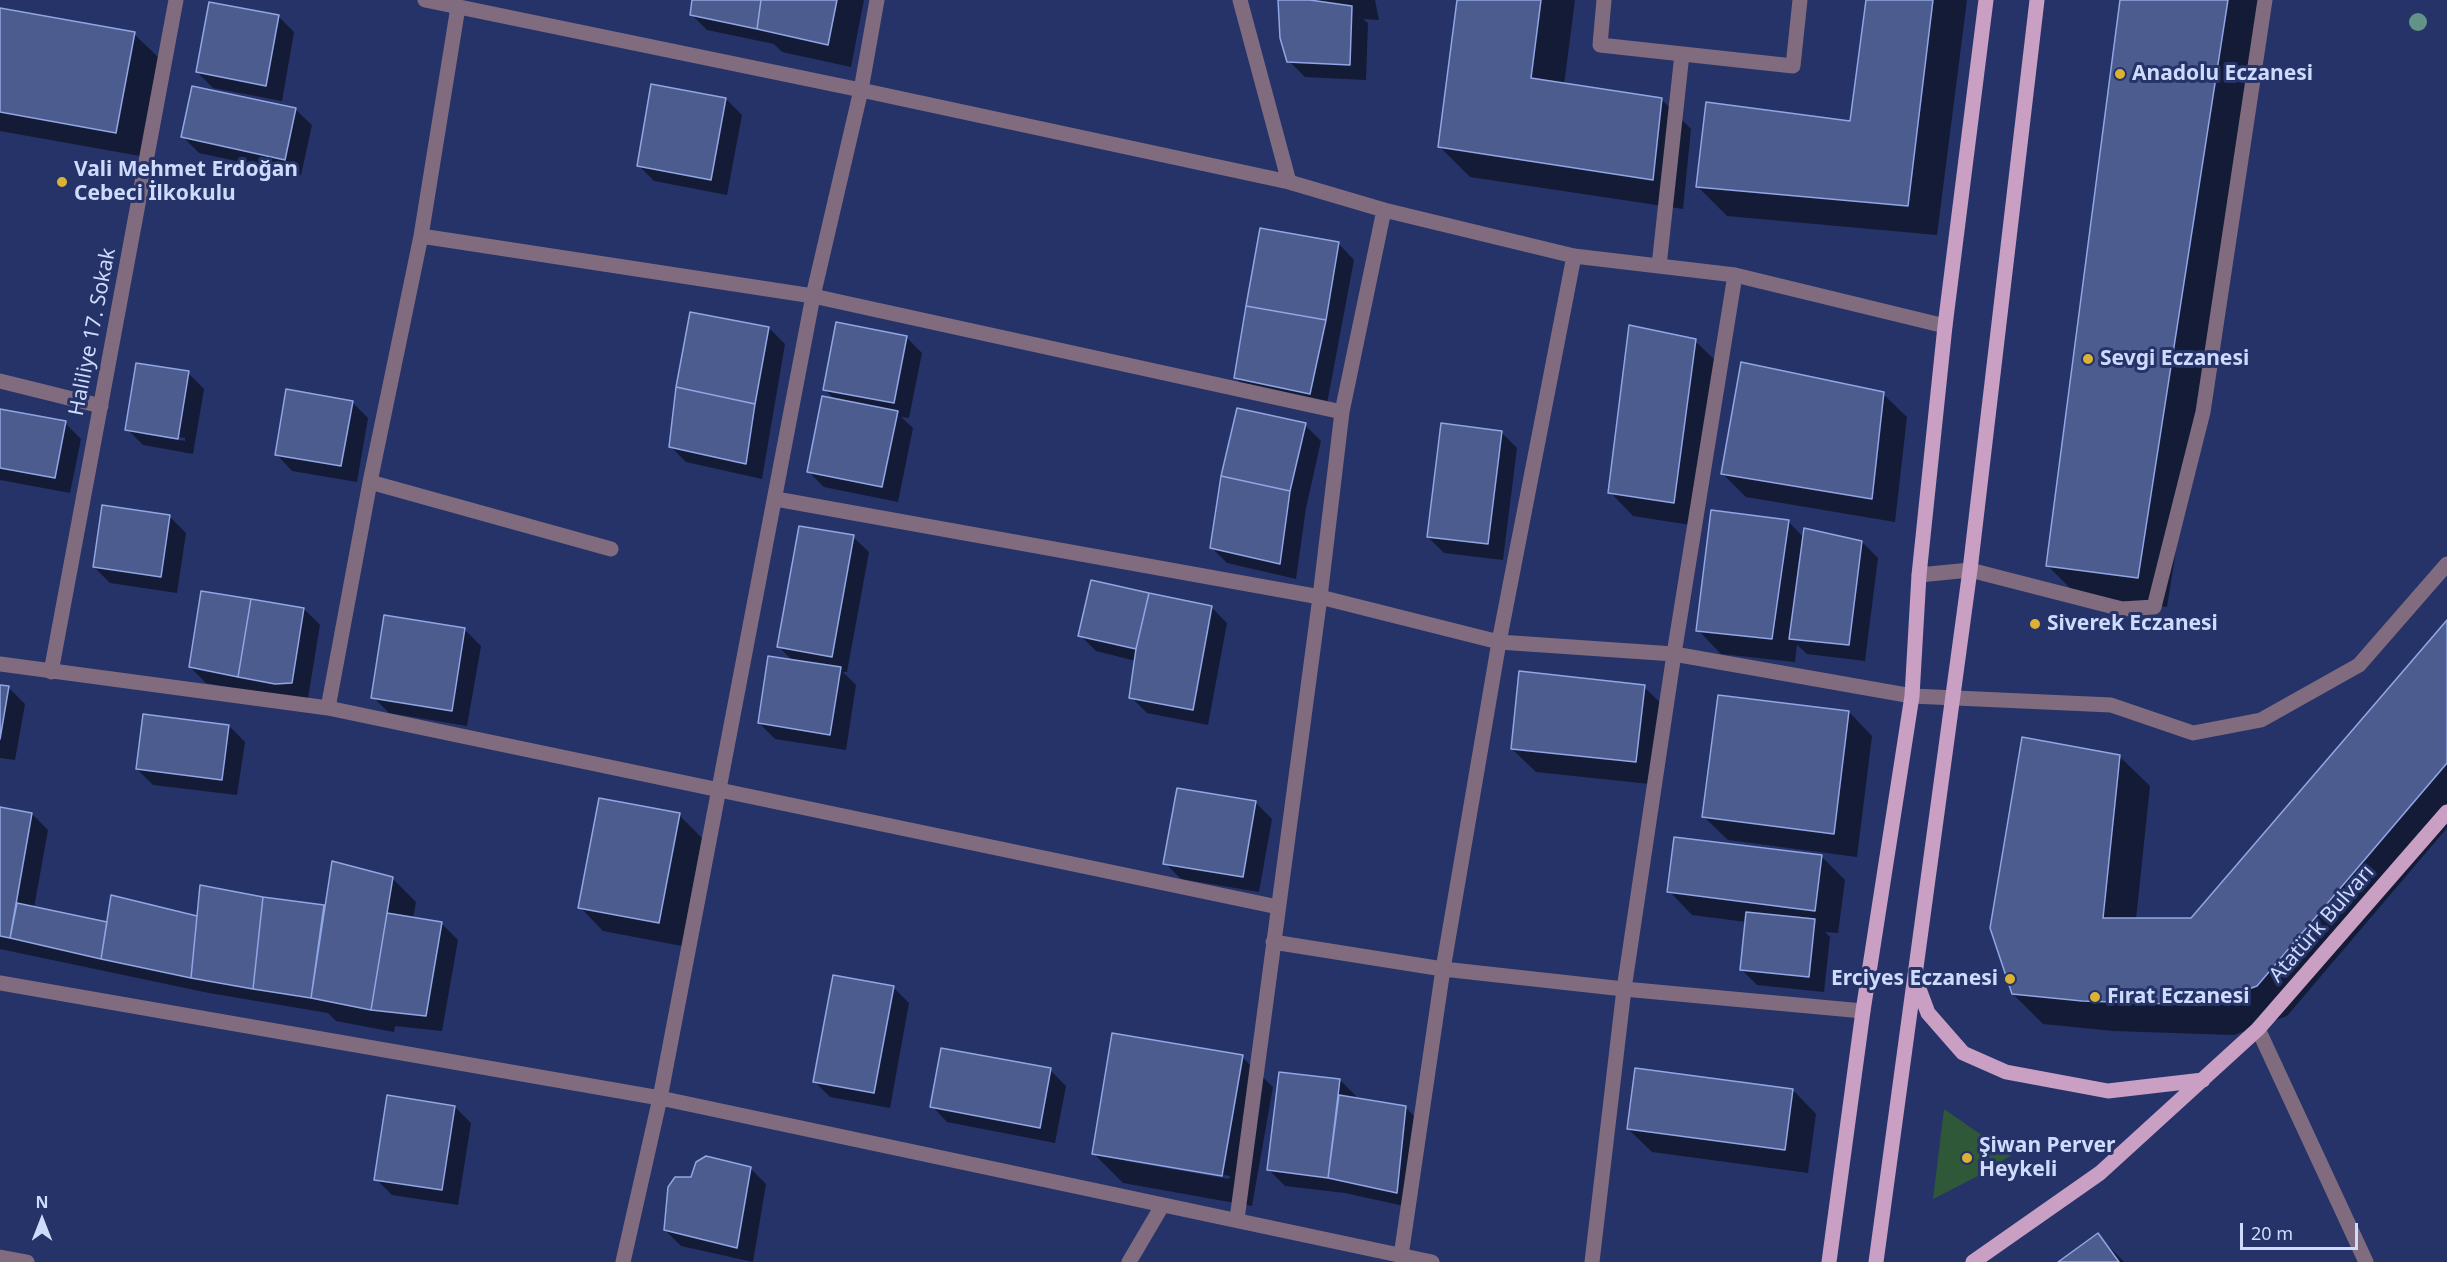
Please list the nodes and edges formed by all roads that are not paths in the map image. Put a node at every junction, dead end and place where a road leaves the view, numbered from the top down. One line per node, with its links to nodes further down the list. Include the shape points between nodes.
1 (176, 0): 22 (street, Haliliye 17. Sokak)
2 (425, 0): 10 (street)
3 (877, 0): 12 (street)
4 (1240, 0): 13 (street)
5 (1605, 0): 11 (street, via 1600,45)
6 (1800, 0): 11 (street, via 1793,66)
7 (1986, 0): 20 (main road)
8 (2037, 0): 28 (main road)
9 (2265, 0): 28 (street, via 2203,411 2154,607 2122,609)
10 (458, 7): 12 (street); 15 (street)
11 (1683, 54): 17 (street)
12 (861, 90): 13 (street); 19 (street)
13 (1289, 182): 14 (street)
14 (1384, 210): 16 (street); 23 (street)
15 (421, 236): 19 (street); 24 (street)
16 (1574, 256): 17 (street); 31 (street)
17 (1659, 266): 18 (street)
18 (1735, 275): 20 (street); 32 (street)
19 (813, 296): 23 (street); 25 (street)
20 (1945, 326): 29 (main road)
21 (0, 381): 22 (street)
22 (101, 406): 34 (street, Haliliye 17. Sokak)
23 (1342, 411): 30 (street)
24 (370, 482): 26 (street); 37 (street)
25 (776, 499): 30 (street); 38 (street)
26 (611, 549)
27 (2447, 564): 36 (street, via 2359,665 2261,720 2193,733 2111,705)
28 (1970, 570): 29 (street); 36 (main road)
29 (1919, 575): 35 (main road)
30 (1320, 597): 31 (street); 40 (street)
31 (1499, 642): 32 (street); 42 (street)
32 (1674, 654): 35 (street); 45 (street)
33 (0, 664): 34 (street)
34 (51, 672): 37 (street)
35 (1912, 696): 36 (street); 46 (main road)
36 (1952, 699): 43 (main road)
37 (328, 708): 38 (street)
38 (719, 791): 40 (street); 49 (street)
39 (2447, 812): 47 (main road, Atatürk Bulvarı)
40 (1278, 907): 41 (street)
41 (1273, 942): 42 (street); 51 (street)
42 (1443, 969): 45 (street); 52 (street)
43 (1914, 977): 48 (main road, via 1928,1013 1963,1053 2006,1072 2108,1091); 60 (main road)
44 (0, 983): 49 (street)
45 (1624, 989): 46 (street); 58 (street)
46 (1863, 1011): 59 (main road)
47 (2258, 1029): 48 (main road, Atatürk Bulvarı); 62 (street)
48 (2203, 1080): 61 (main road, Atatürk Bulvarı, via 2100,1173)
49 (660, 1098): 50 (street); 55 (street)
50 (1162, 1206): 51 (street); 56 (street)
51 (1238, 1219): 52 (street)
52 (1401, 1256): 57 (street)
53 (0, 1257): 54 (street)
54 (27, 1262)
55 (623, 1262)
56 (1129, 1262)
57 (1432, 1262)
58 (1592, 1262)
59 (1829, 1262)
60 (1876, 1262)
61 (1973, 1262)
62 (2366, 1262)

